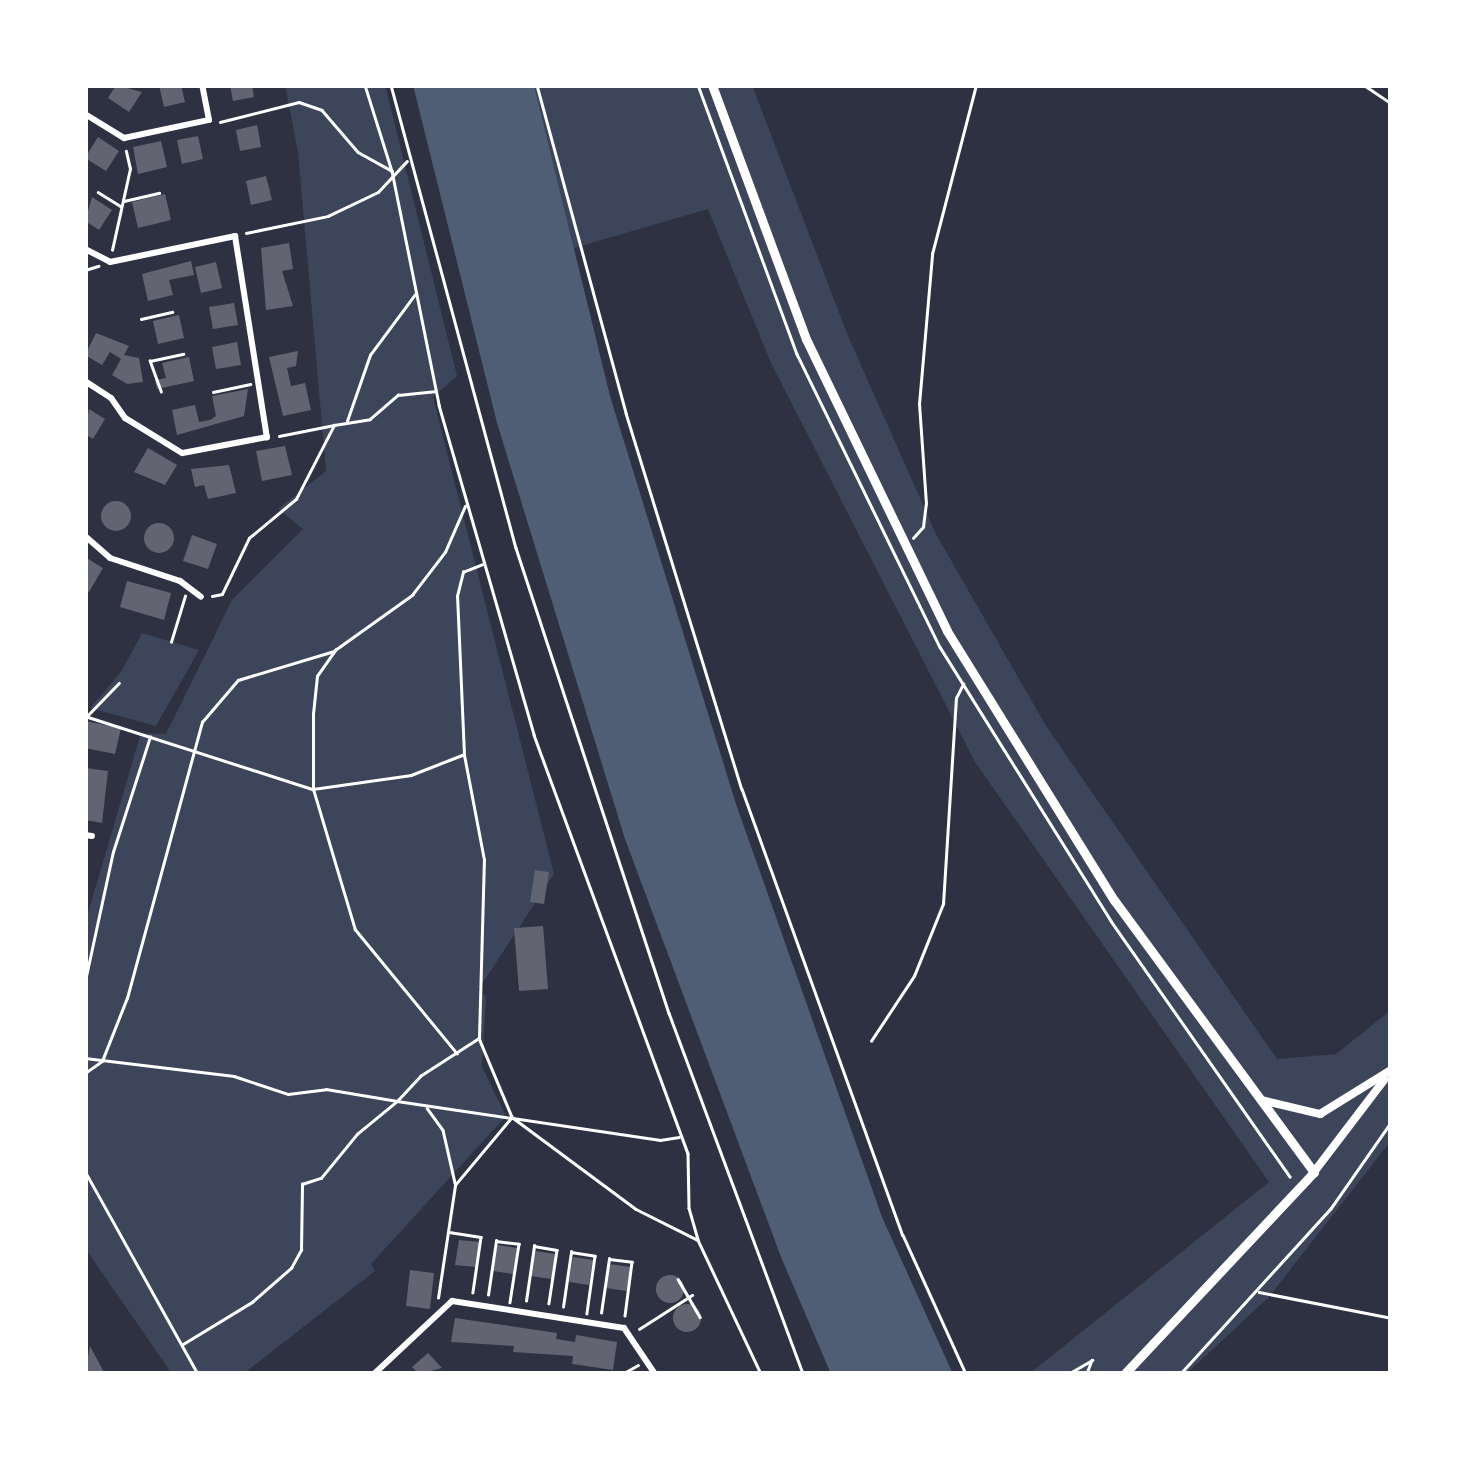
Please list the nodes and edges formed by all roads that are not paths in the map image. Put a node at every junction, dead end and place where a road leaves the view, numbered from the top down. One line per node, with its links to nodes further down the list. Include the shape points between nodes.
1 (202, 85): 3 (street, via 209,120 124,138)
2 (712, 85): 9 (main road, via 799,321 904,548 973,676 1114,900)
3 (85, 114)
4 (85, 249): 5 (street, via 110,262 235,236 252,318 246,337 267,437 182,453 124,418 112,398)
5 (85, 381)
6 (85, 536): 7 (street, via 110,558 188,586)
7 (201, 598)
8 (1391, 1070): 9 (street, via 1320,1114 1294,1113); 10 (street)
9 (1259, 1099): 10 (main road)
10 (1314, 1172): 13 (main road)
11 (374, 1374): 12 (street, via 452,1301 624,1328)
12 (656, 1374)
13 (1124, 1374)

